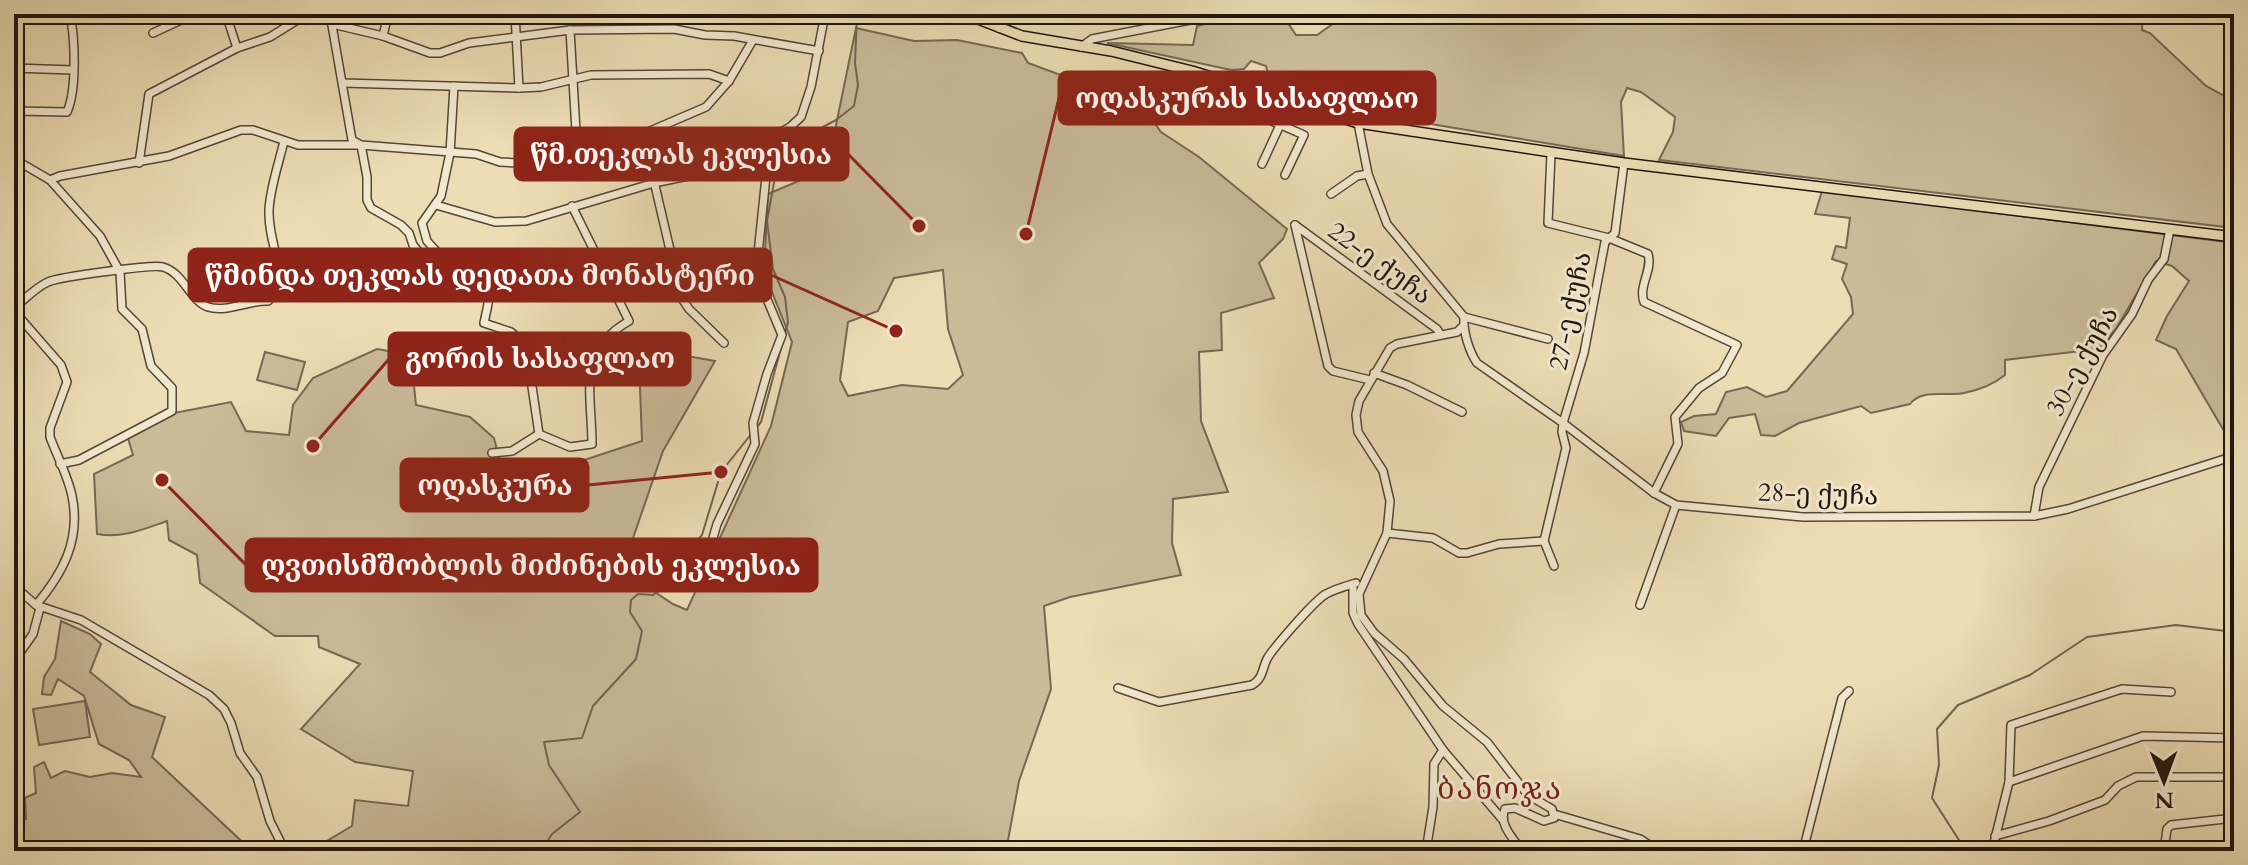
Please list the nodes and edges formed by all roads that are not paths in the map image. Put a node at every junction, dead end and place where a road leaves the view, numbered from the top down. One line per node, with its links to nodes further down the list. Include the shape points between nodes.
1 (70, 14): 23 (street)
2 (194, 14): 15 (street)
3 (226, 14): 20 (street)
4 (307, 14): 20 (street, via 270,37)
5 (330, 14): 12 (street)
6 (388, 14): 17 (street)
7 (515, 14): 16 (street)
8 (825, 14): 21 (street)
9 (993, 14): 13 (street)
10 (1221, 14): 19 (street, via 1092,39)
11 (973, 16): 13 (main road)
12 (332, 24): 17 (street); 28 (street)
13 (999, 28): 19 (main road)
14 (570, 30): 16 (street); 18 (street, via 674,29); 25 (street)
15 (153, 33)
16 (518, 35): 17 (street, via 440,53); 30 (street)
17 (383, 36)
18 (753, 40): 21 (street); 27 (street)
19 (1081, 47): 24 (main road)
20 (237, 48): 46 (street, via 149,94)
21 (819, 51): 39 (street, via 801,117)
22 (14, 68): 23 (street)
23 (73, 70): 34 (street, via 67,112)
24 (1192, 71): 26 (main road); 33 (street)
25 (572, 78): 27 (street, via 709,74); 30 (street); 42 (street)
26 (1216, 79): 32 (street, via 1217,94); 35 (main road)
27 (729, 81): 37 (street, via 706,107)
28 (343, 83): 29 (street); 40 (street)
29 (454, 86): 30 (street); 43 (street)
30 (519, 88)
31 (1126, 88): 33 (street, via 1149,100)
32 (1226, 102): 33 (street, via 1221,118); 36 (street)
33 (1180, 104)
34 (14, 111)
35 (1358, 123): 44 (main road); 49 (street, 28-ე ქუჩა)
36 (1280, 125): 48 (street); 50 (street, via 1304,135)
37 (643, 134): 42 (street); 52 (street)
38 (284, 141): 40 (street); 46 (street, via 241,130); 60 (street, via 269,209 282,287 268,301 220,309 204,306 164,267)
39 (763, 142): 52 (street, via 712,171); 77 (street, via 767,167 756,273 782,335 753,423 755,444)
40 (349, 143): 41 (street)
41 (361, 145): 43 (street); 59 (street, via 371,208 401,225 423,257)
42 (577, 148): 43 (street, via 518,163)
43 (450, 153): 54 (street)
44 (1551, 154): 47 (main road); 58 (street, via 1548,223)
45 (14, 159): 51 (street)
46 (139, 163): 51 (street)
47 (1624, 163): 56 (main road); 58 (street, 27-ე ქუჩა, via 1615,233)
48 (1262, 164)
49 (1368, 174): 53 (street); 62 (street, 28-ე ქუჩა, via 1387,224)
50 (1285, 175)
51 (50, 180): 60 (street, via 100,236)
52 (654, 183): 55 (street); 65 (street, via 681,297)
53 (1331, 194)
54 (436, 205): 55 (street, via 495,222 526,221); 59 (street, via 421,228)
55 (572, 206): 69 (street, via 629,321 606,337 593,358 592,444 570,447)
56 (2170, 229): 57 (main road); 75 (street, 30-ე ქუჩა, via 2164,259 2103,355 2039,487)
57 (2234, 237)
58 (1609, 238): 68 (street, 27-ე ქუჩა); 73 (street, via 1648,254 1644,302 1737,345 1722,373 1699,388 1675,417 1678,444)
59 (447, 263): 69 (street, via 482,277 490,292 484,323 511,332 526,346)
60 (120, 272): 61 (street, via 49,282); 72 (street, via 122,309 142,329 151,366 172,388 172,411 79,460)
61 (14, 310): 72 (street, via 61,365 67,382 50,428)
62 (1464, 321): 63 (street, via 1457,332); 64 (street); 68 (street, 28-ე ქუჩა, via 1477,363)
63 (1440, 334): 66 (street, via 1397,344); 66 (street, 22-ე ქუჩა, via 1295,225 1328,366)
64 (1548, 339)
65 (724, 343)
66 (1372, 377): 67 (street, via 1407,385); 76 (street, via 1359,401 1356,427 1388,484)
67 (1462, 412)
68 (1563, 423): 73 (street, 28-ე ქუჩა); 78 (street, 27-ე ქუჩა, via 1566,448)
69 (539, 434): 70 (street, via 512,451)
70 (492, 453)
71 (2234, 456): 75 (street, 28-ე ქუჩა)
72 (60, 464): 84 (street, via 72,496 71,543 65,567)
73 (1654, 493): 74 (street, 28-ე ქუჩა)
74 (1676, 505): 75 (street, 28-ე ქუჩა, via 1803,517); 83 (street)
75 (2034, 516)
76 (1387, 533): 78 (street, via 1433,538 1459,553); 80 (street)
77 (713, 538)
78 (1544, 541): 79 (street)
79 (1554, 566)
80 (1363, 581): 81 (street); 93 (street, via 1358,605 1365,624 1404,659 1443,706 1487,742 1528,795)
81 (1353, 584): 86 (street, via 1314,602 1276,646 1252,685 1159,702); 90 (street, via 1358,624)
82 (14, 586): 84 (street)
83 (1640, 605)
84 (38, 607): 85 (street, via 33,634); 98 (street, via 81,620 224,709)
85 (14, 661)
86 (1118, 688)
87 (1849, 691): 102 (street, via 1842,698)
88 (2171, 692): 92 (street, via 2122,689 2011,725)
89 (2234, 738): 92 (street, via 2143,736)
90 (1443, 750): 95 (street); 99 (street, via 1434,764)
91 (2234, 777): 96 (street, via 2136,777 2105,800)
92 (2009, 782): 96 (street)
93 (1554, 814): 95 (street, via 1544,821 1510,807); 101 (street, via 1640,839)
94 (2234, 818): 97 (street, via 2171,825 2162,847)
95 (1502, 819): 100 (street)
96 (1995, 836): 103 (street)
97 (2145, 850)
98 (285, 851)
99 (1426, 851)
100 (1522, 851)
101 (1658, 851)
102 (1803, 851)
103 (1992, 851)

